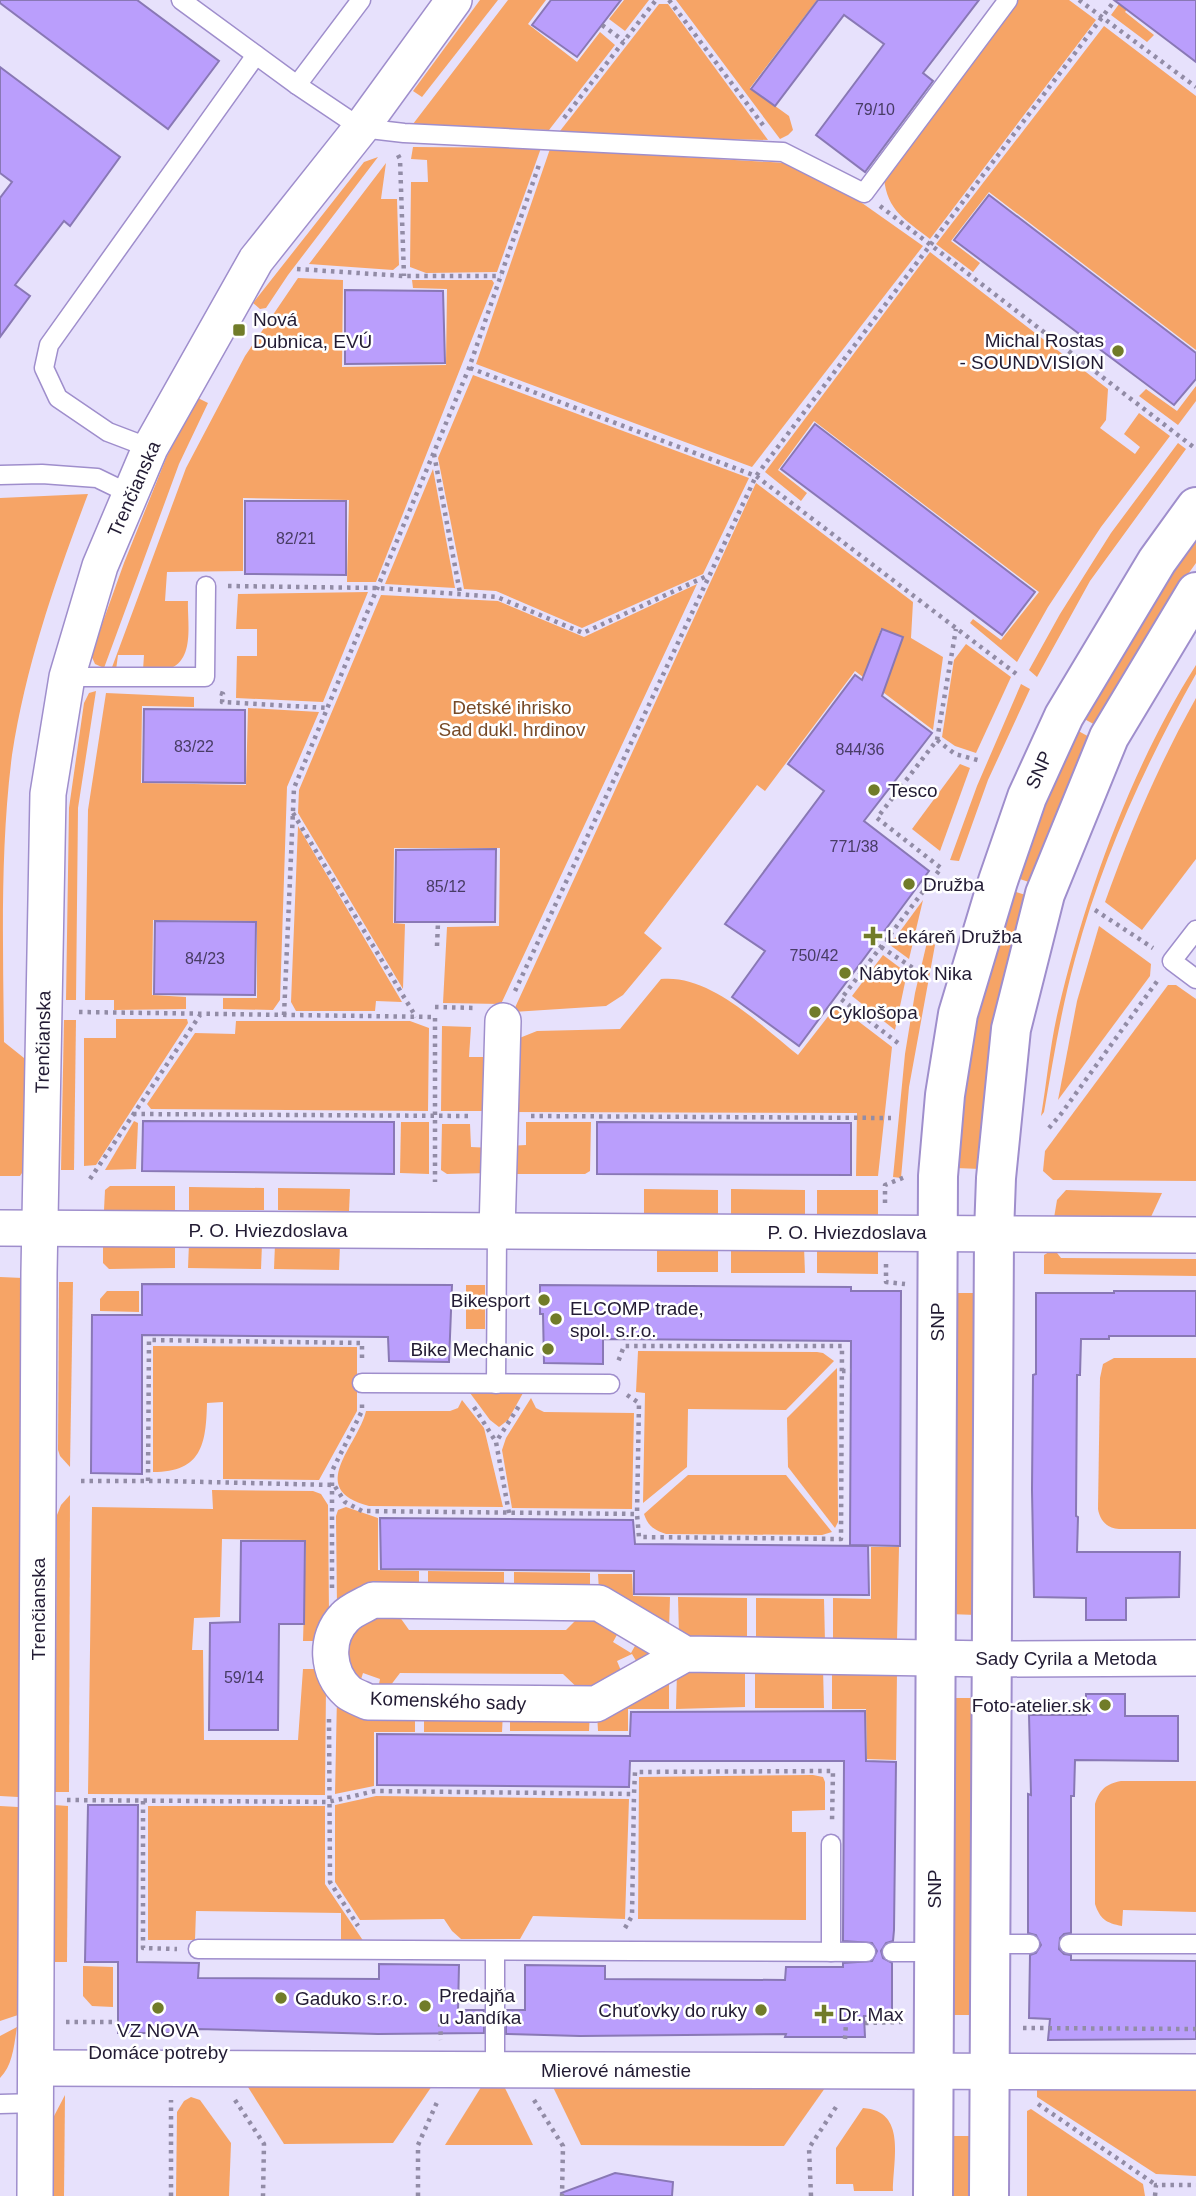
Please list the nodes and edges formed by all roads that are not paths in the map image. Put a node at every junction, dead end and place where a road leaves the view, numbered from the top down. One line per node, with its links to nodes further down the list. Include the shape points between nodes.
1 (181, 0): 5 (lane)
2 (361, 0): 6 (lane)
3 (454, 0): 7 (street, Trenčianska)
4 (1008, 0): 7 (lane, via 863,193 783,152)
5 (256, 54): 6 (lane); 8 (lane, via 49,345 44,368 58,398 108,432)
6 (297, 85): 7 (lane)
7 (361, 128): 8 (street, Trenčianska, via 256,260)
8 (150, 448): 10 (street, Trenčianska)
9 (0, 475): 10 (lane, via 97,478)
10 (130, 494): 14 (street, Trenčianska, via 100,566)
11 (1196, 507): 21 (street, SNP, via 1157,561 1064,716 1027,797 958,1014 944,1108)
12 (206, 586): 14 (lane, via 205,677)
13 (1196, 592): 22 (street, via 1109,737 1045,894 1012,1029)
14 (67, 677): 19 (street, Trenčianska, via 48,794)
15 (1196, 930): 16 (lane, via 1172,961)
16 (1196, 979)
17 (508, 1009): 20 (street)
18 (0, 1228): 19 (street, P. O. Hviezdoslava)
19 (40, 1229): 20 (street, P. O. Hviezdoslava); 42 (street, Trenčianska)
20 (497, 1231): 21 (street, P. O. Hviezdoslava); 25 (lane)
21 (938, 1233): 22 (street, P. O. Hviezdoslava); 28 (street, SNP)
22 (994, 1233): 23 (street, P. O. Hviezdoslava); 30 (street)
23 (1196, 1235)
24 (362, 1383): 25 (lane)
25 (496, 1384): 26 (lane)
26 (610, 1384)
27 (685, 1654): 27 (street, Komenského sady, via 599,1603 373,1600 345,1616 330,1654 333,1674 349,1693 368,1702 596,1704); 28 (street, Komenského sady)
28 (936, 1658): 30 (street, Sady Cyrila a Metoda); 41 (street, SNP)
29 (1196, 1658): 30 (street, Sady Cyrila a Metoda)
30 (992, 1659): 32 (street)
31 (831, 1844): 38 (lane)
32 (990, 1944): 33 (lane); 45 (street)
33 (1030, 1944)
34 (1069, 1944): 35 (lane)
35 (1196, 1944)
36 (198, 1949): 37 (lane)
37 (495, 1951): 38 (lane); 43 (lane)
38 (831, 1952): 39 (lane)
39 (866, 1952)
40 (892, 1952): 41 (lane)
41 (934, 1952): 44 (street, SNP)
42 (37, 2068): 43 (street, Mierové námestie); 48 (street, Trenčianska)
43 (505, 2069): 44 (street, Mierové námestie)
44 (933, 2070): 45 (street, Mierové námestie); 50 (street, SNP)
45 (989, 2070): 46 (street, Mierové námestie); 51 (street)
46 (1196, 2072)
47 (0, 2104): 48 (lane)
48 (37, 2104): 49 (street, Trenčianska)
49 (35, 2196)
50 (933, 2196)
51 (989, 2196)

